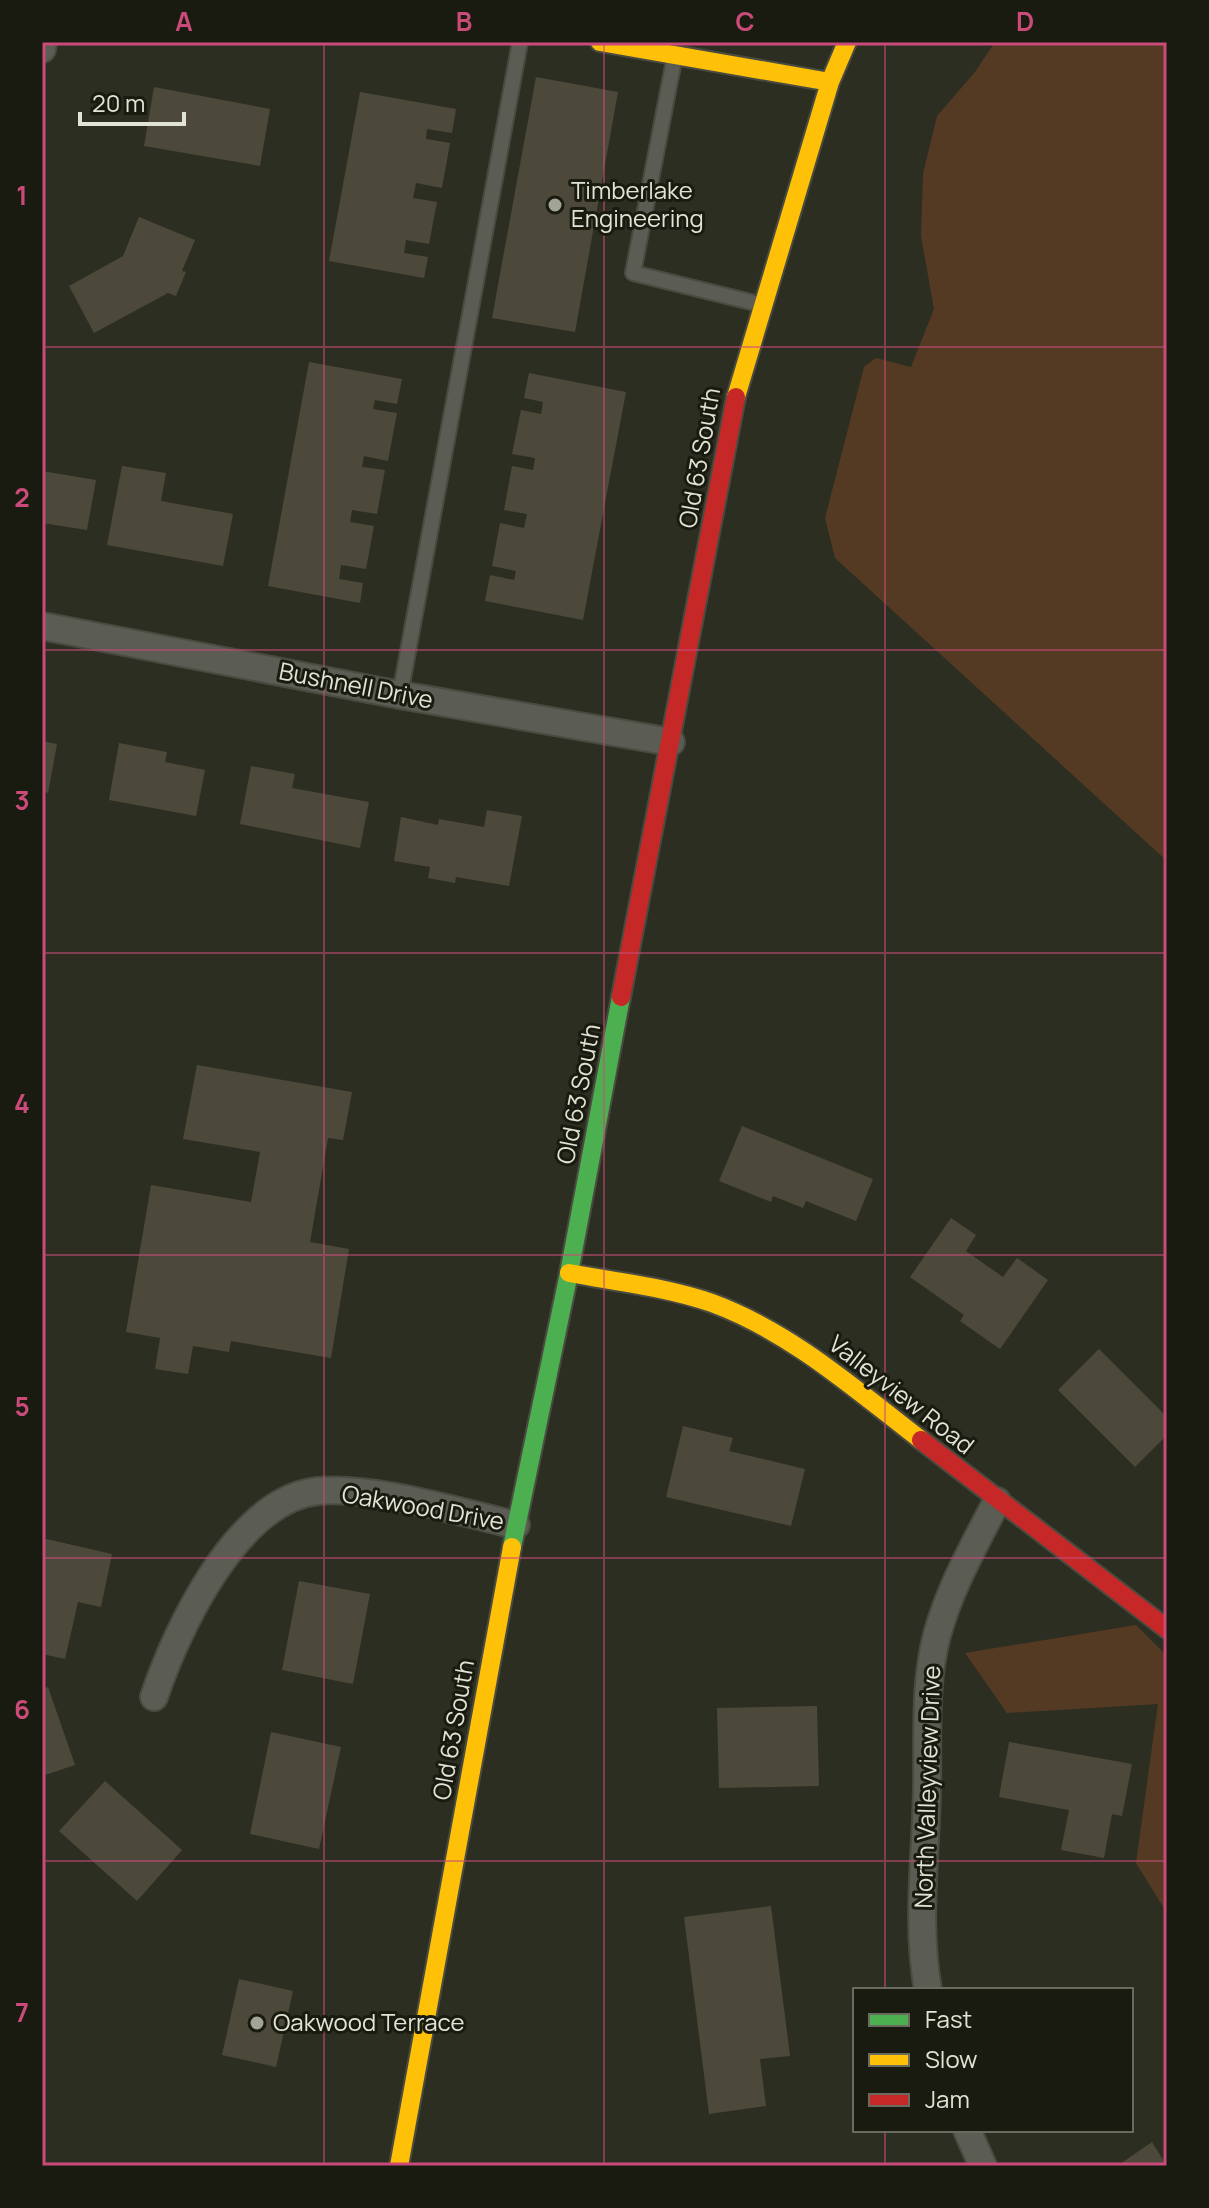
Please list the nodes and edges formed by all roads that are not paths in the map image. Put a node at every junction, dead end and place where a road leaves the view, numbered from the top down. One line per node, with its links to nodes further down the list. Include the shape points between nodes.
1 (43, 42): 5 (street)
2 (520, 42): 10 (lane)
3 (600, 42): 6 (main road)
4 (847, 42): 7 (main road, Old 63 South)
5 (42, 49)
6 (675, 55): 7 (main road); 8 (lane, via 633,273)
7 (830, 82): 8 (main road, Old 63 South)
8 (760, 304): 11 (main road, Old 63 South, via 739,379)
9 (42, 626): 10 (street, Bushnell Drive)
10 (400, 695): 11 (street, Bushnell Drive)
11 (671, 742): 12 (main road, Old 63 South)
12 (569, 1273): 13 (main road, Valleyview Road, via 710,1302 760,1325 808,1353); 14 (main road, Old 63 South)
13 (997, 1501): 15 (main road, Valleyview Road); 17 (street, North Valleyview Drive, via 947,1603 933,1657 923,1884)
14 (516, 1525): 16 (street, Oakwood Drive, via 349,1491 289,1499 260,1519 217,1569 174,1643); 19 (main road, Old 63 South)
15 (1167, 1629)
16 (154, 1697)
17 (928, 1988)
18 (968, 2132): 20 (street)
19 (399, 2166)
20 (983, 2166)

